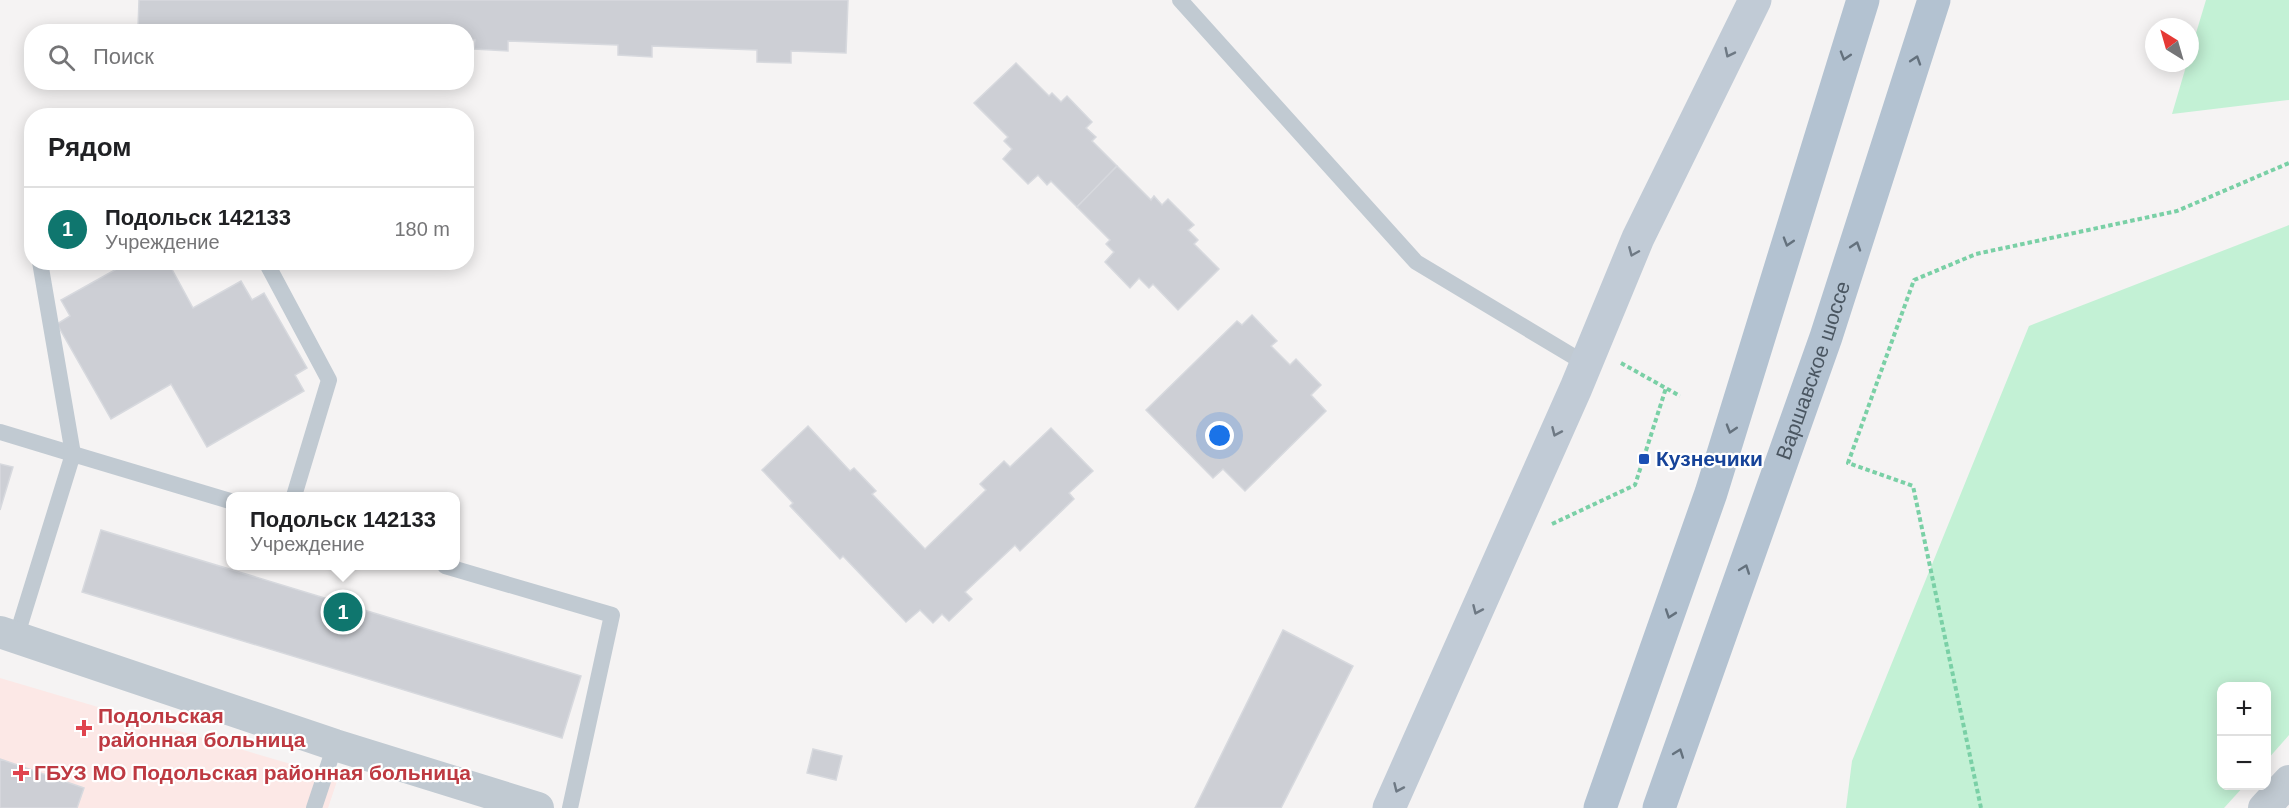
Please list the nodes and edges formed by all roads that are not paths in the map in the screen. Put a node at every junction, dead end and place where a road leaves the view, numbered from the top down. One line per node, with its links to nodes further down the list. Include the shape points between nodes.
1 (1180, 0): 7 (lane, via 1416,262)
2 (1755, 0): 7 (main road, one-way to 7, via 1638,238)
3 (1863, 0): 20 (main road, one-way to 20, via 1711,493)
4 (1934, 0): 21 (main road, Варшавское шоссе, one-way to 4, via 1826,337)
5 (41, 270): 9 (lane)
6 (270, 270): 10 (lane, via 329,380)
7 (1599, 361): 19 (main road, one-way to 19, via 1506,544)
8 (0, 432): 9 (lane)
9 (73, 454): 11 (lane); 13 (lane)
10 (295, 492)
11 (226, 500)
12 (459, 570): 18 (lane, via 612,615)
13 (8, 635): 14 (street)
14 (335, 745): 16 (lane); 17 (street)
15 (2289, 780): 22 (street)
16 (314, 808)
17 (538, 808)
18 (570, 808)
19 (1389, 808)
20 (1600, 808)
21 (1659, 808)
22 (2264, 808)

